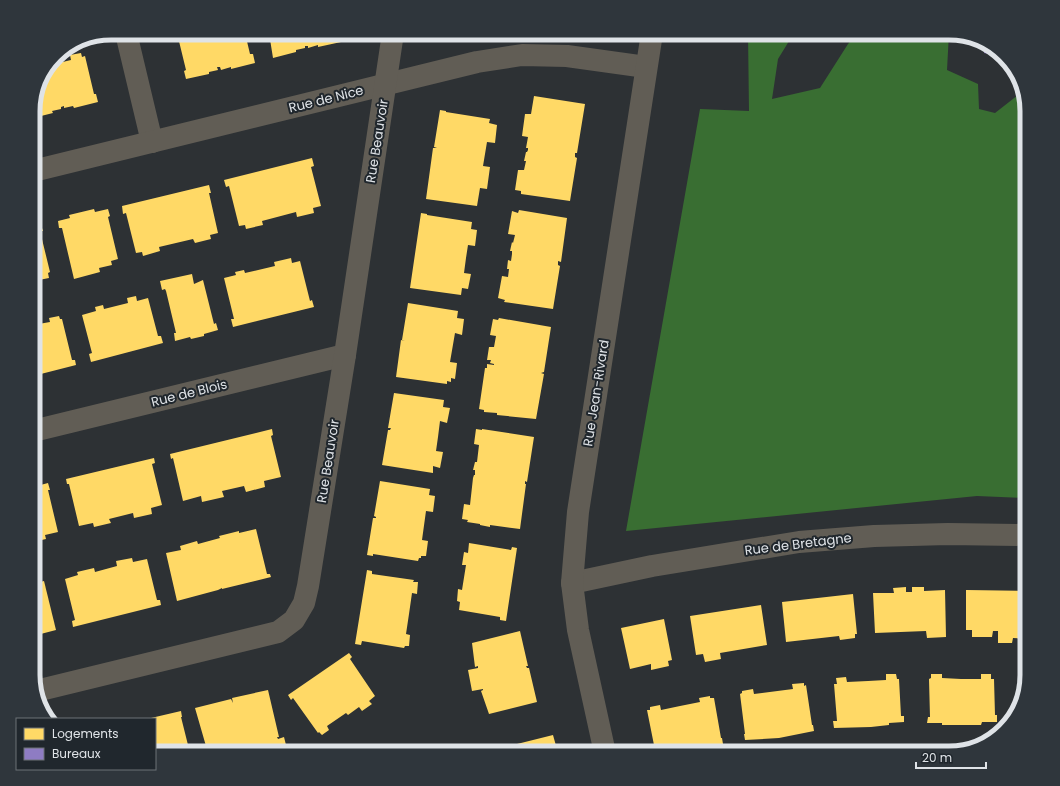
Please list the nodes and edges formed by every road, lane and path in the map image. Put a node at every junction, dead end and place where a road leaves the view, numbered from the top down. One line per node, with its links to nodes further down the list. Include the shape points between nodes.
1 (128, 40): 6 (street)
2 (392, 40): 5 (street, Rue Beauvoir)
3 (651, 40): 4 (street, Rue Jean-Rivard)
4 (646, 67): 5 (street, Rue de Nice, via 567,56 522,55 477,62); 11 (street, Rue Jean-Rivard, via 578,512)
5 (386, 84): 6 (street, Rue de Nice); 8 (street, Rue Beauvoir)
6 (152, 142): 7 (street, Rue de Nice)
7 (40, 169)
8 (345, 355): 9 (street, Rue de Blois); 12 (street, Rue Beauvoir, via 308,586 304,603 294,620 278,632)
9 (40, 429)
10 (1020, 535): 11 (street, Rue de Bretagne, via 874,536 800,542 652,566)
11 (572, 583): 13 (street, Rue Jean-Rivard, via 578,630)
12 (42, 690)
13 (603, 746)

